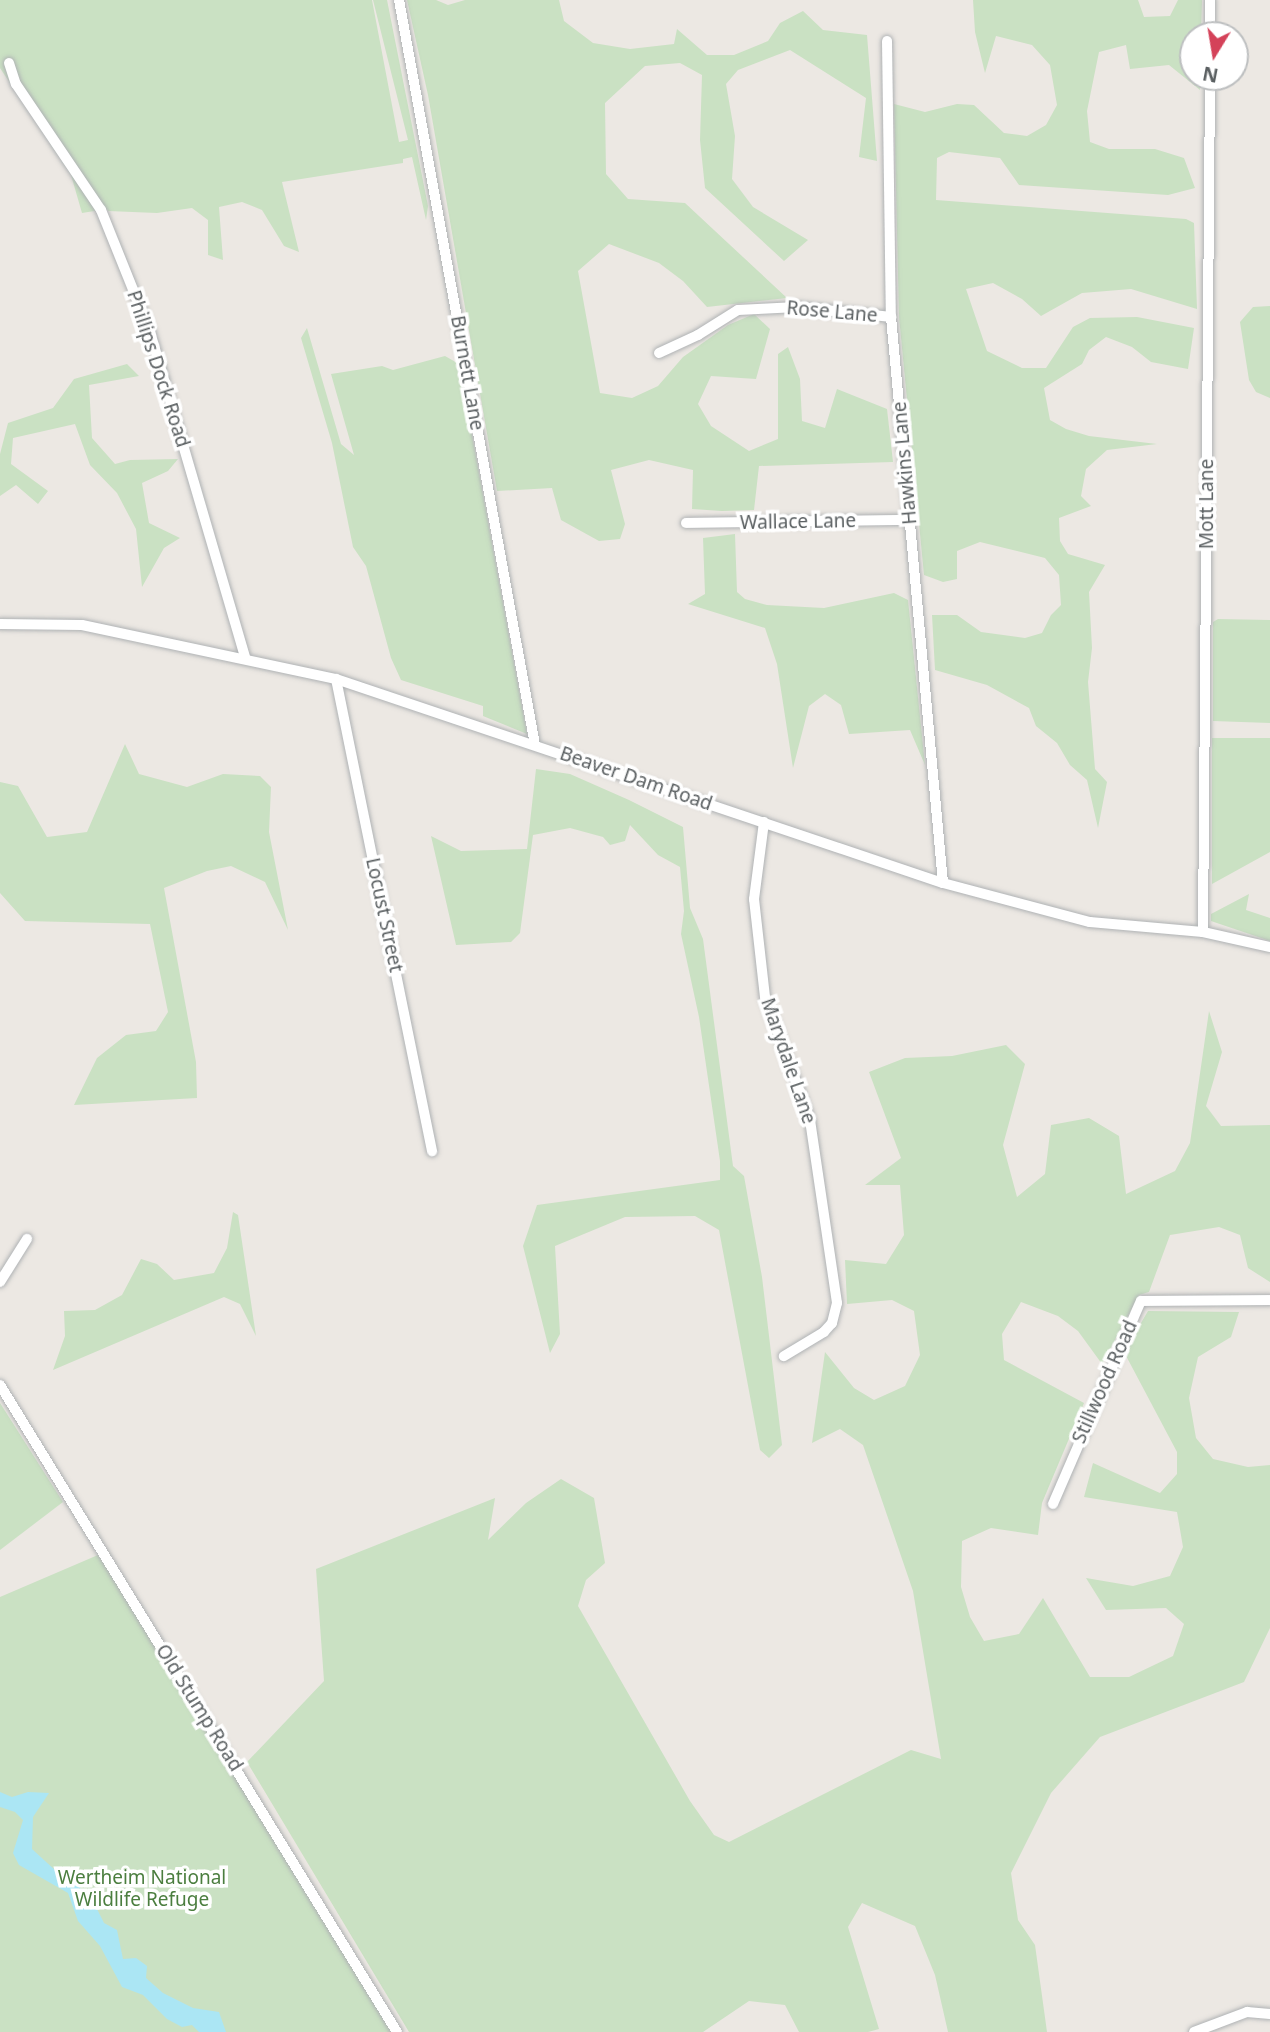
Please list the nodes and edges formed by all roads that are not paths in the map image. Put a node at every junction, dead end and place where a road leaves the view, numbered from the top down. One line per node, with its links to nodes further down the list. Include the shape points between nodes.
1 (399, 0): 14 (street, Burnett Lane)
2 (1210, 0): 3 (street)
3 (1210, 21)
4 (887, 41): 7 (street, Hawkins Lane)
5 (9, 63): 12 (street, Phillips Dock Road, via 16,84 101,210 150,332)
6 (1210, 91): 17 (street, Mott Lane)
7 (891, 317): 8 (street, Rose Lane, via 797,307 738,310); 9 (street, Hawkins Lane)
8 (659, 353)
9 (910, 520): 10 (street, Wallace Lane); 16 (street, Hawkins Lane)
10 (686, 523)
11 (0, 624): 12 (street, Beaver Dam Road, via 82,625)
12 (245, 657): 13 (street, Beaver Dam Road)
13 (336, 679): 14 (street, Beaver Dam Road); 19 (street, Locust Street)
14 (535, 745): 15 (street, Beaver Dam Road)
15 (764, 822): 16 (street, Beaver Dam Road); 23 (street, Marydale Lane, via 754,899 765,997 810,1120 837,1303 832,1323 824,1332)
16 (943, 883): 17 (street, Beaver Dam Road, via 1090,922)
17 (1203, 932): 18 (street, Beaver Dam Road)
18 (1270, 947)
19 (432, 1151)
20 (27, 1239): 21 (street)
21 (0, 1282)
22 (1270, 1300): 25 (street, Stillwood Road, via 1141,1301)
23 (784, 1356)
24 (0, 1385): 27 (street, Old Stump Road)
25 (1053, 1504)
26 (1270, 2014): 28 (street, via 1247,2012)
27 (397, 2032)
28 (1194, 2032)

